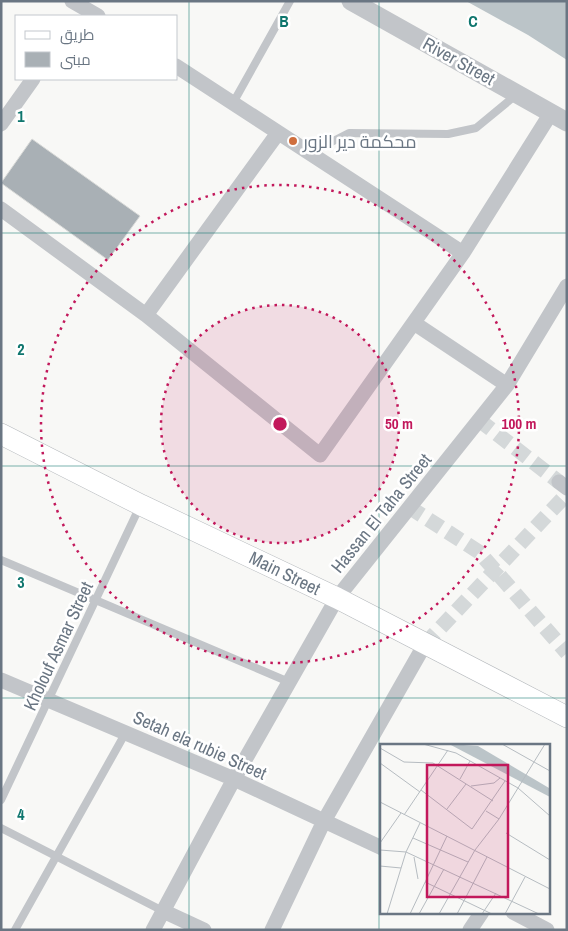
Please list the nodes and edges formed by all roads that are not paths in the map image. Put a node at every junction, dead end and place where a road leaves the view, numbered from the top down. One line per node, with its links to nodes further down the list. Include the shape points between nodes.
1 (290, 1): 8 (lane)
2 (351, 1): 7 (street, River Street)
3 (80, 6): 4 (street)
4 (96, 15)
5 (178, 67): 8 (street)
6 (32, 80): 10 (street)
7 (518, 94): 9 (street, River Street); 12 (lane, via 476,128 448,134 349,133)
8 (232, 103): 11 (street)
9 (559, 117): 14 (street)
10 (1, 124)
11 (278, 133): 12 (street); 16 (street)
12 (309, 153): 14 (street)
13 (1, 209): 16 (street)
14 (463, 253): 17 (street)
15 (567, 286): 18 (street, Hassan El Taha Street)
16 (146, 315): 17 (street, via 320,455)
17 (414, 322): 18 (street)
18 (507, 385): 22 (street, Hassan El Taha Street)
19 (1, 434): 20 (main road, Main Street)
20 (141, 504): 22 (main road, Main Street); 23 (lane, Kholouf Asmar Street)
21 (1, 560): 23 (lane)
22 (336, 598): 24 (main road, Main Street); 26 (street, Hassan El Taha Street)
23 (96, 600): 26 (lane); 27 (lane, Kholouf Asmar Street)
24 (425, 644): 28 (main road, Main Street); 32 (street)
25 (1, 680): 27 (street, Setah ela rubie Street)
26 (289, 682): 30 (street, Hassan El Taha Street)
27 (49, 700): 29 (street, Setah ela rubie Street); 31 (lane, Kholouf Asmar Street)
28 (567, 717)
29 (126, 732): 30 (street, Setah ela rubie Street); 35 (lane)
30 (234, 780): 32 (street, Setah ela rubie Street); 36 (street, Hassan El Taha Street)
31 (1, 800)
32 (324, 821): 34 (street, Setah ela rubie Street); 42 (street)
33 (1, 828): 35 (lane)
34 (380, 847)
35 (57, 856): 36 (lane); 39 (lane)
36 (163, 911): 40 (street, Hassan El Taha Street); 41 (street)
37 (481, 914): 43 (street)
38 (518, 914): 44 (street)
39 (15, 930)
40 (153, 930)
41 (204, 930)
42 (272, 930)
43 (470, 930)
44 (548, 930)

